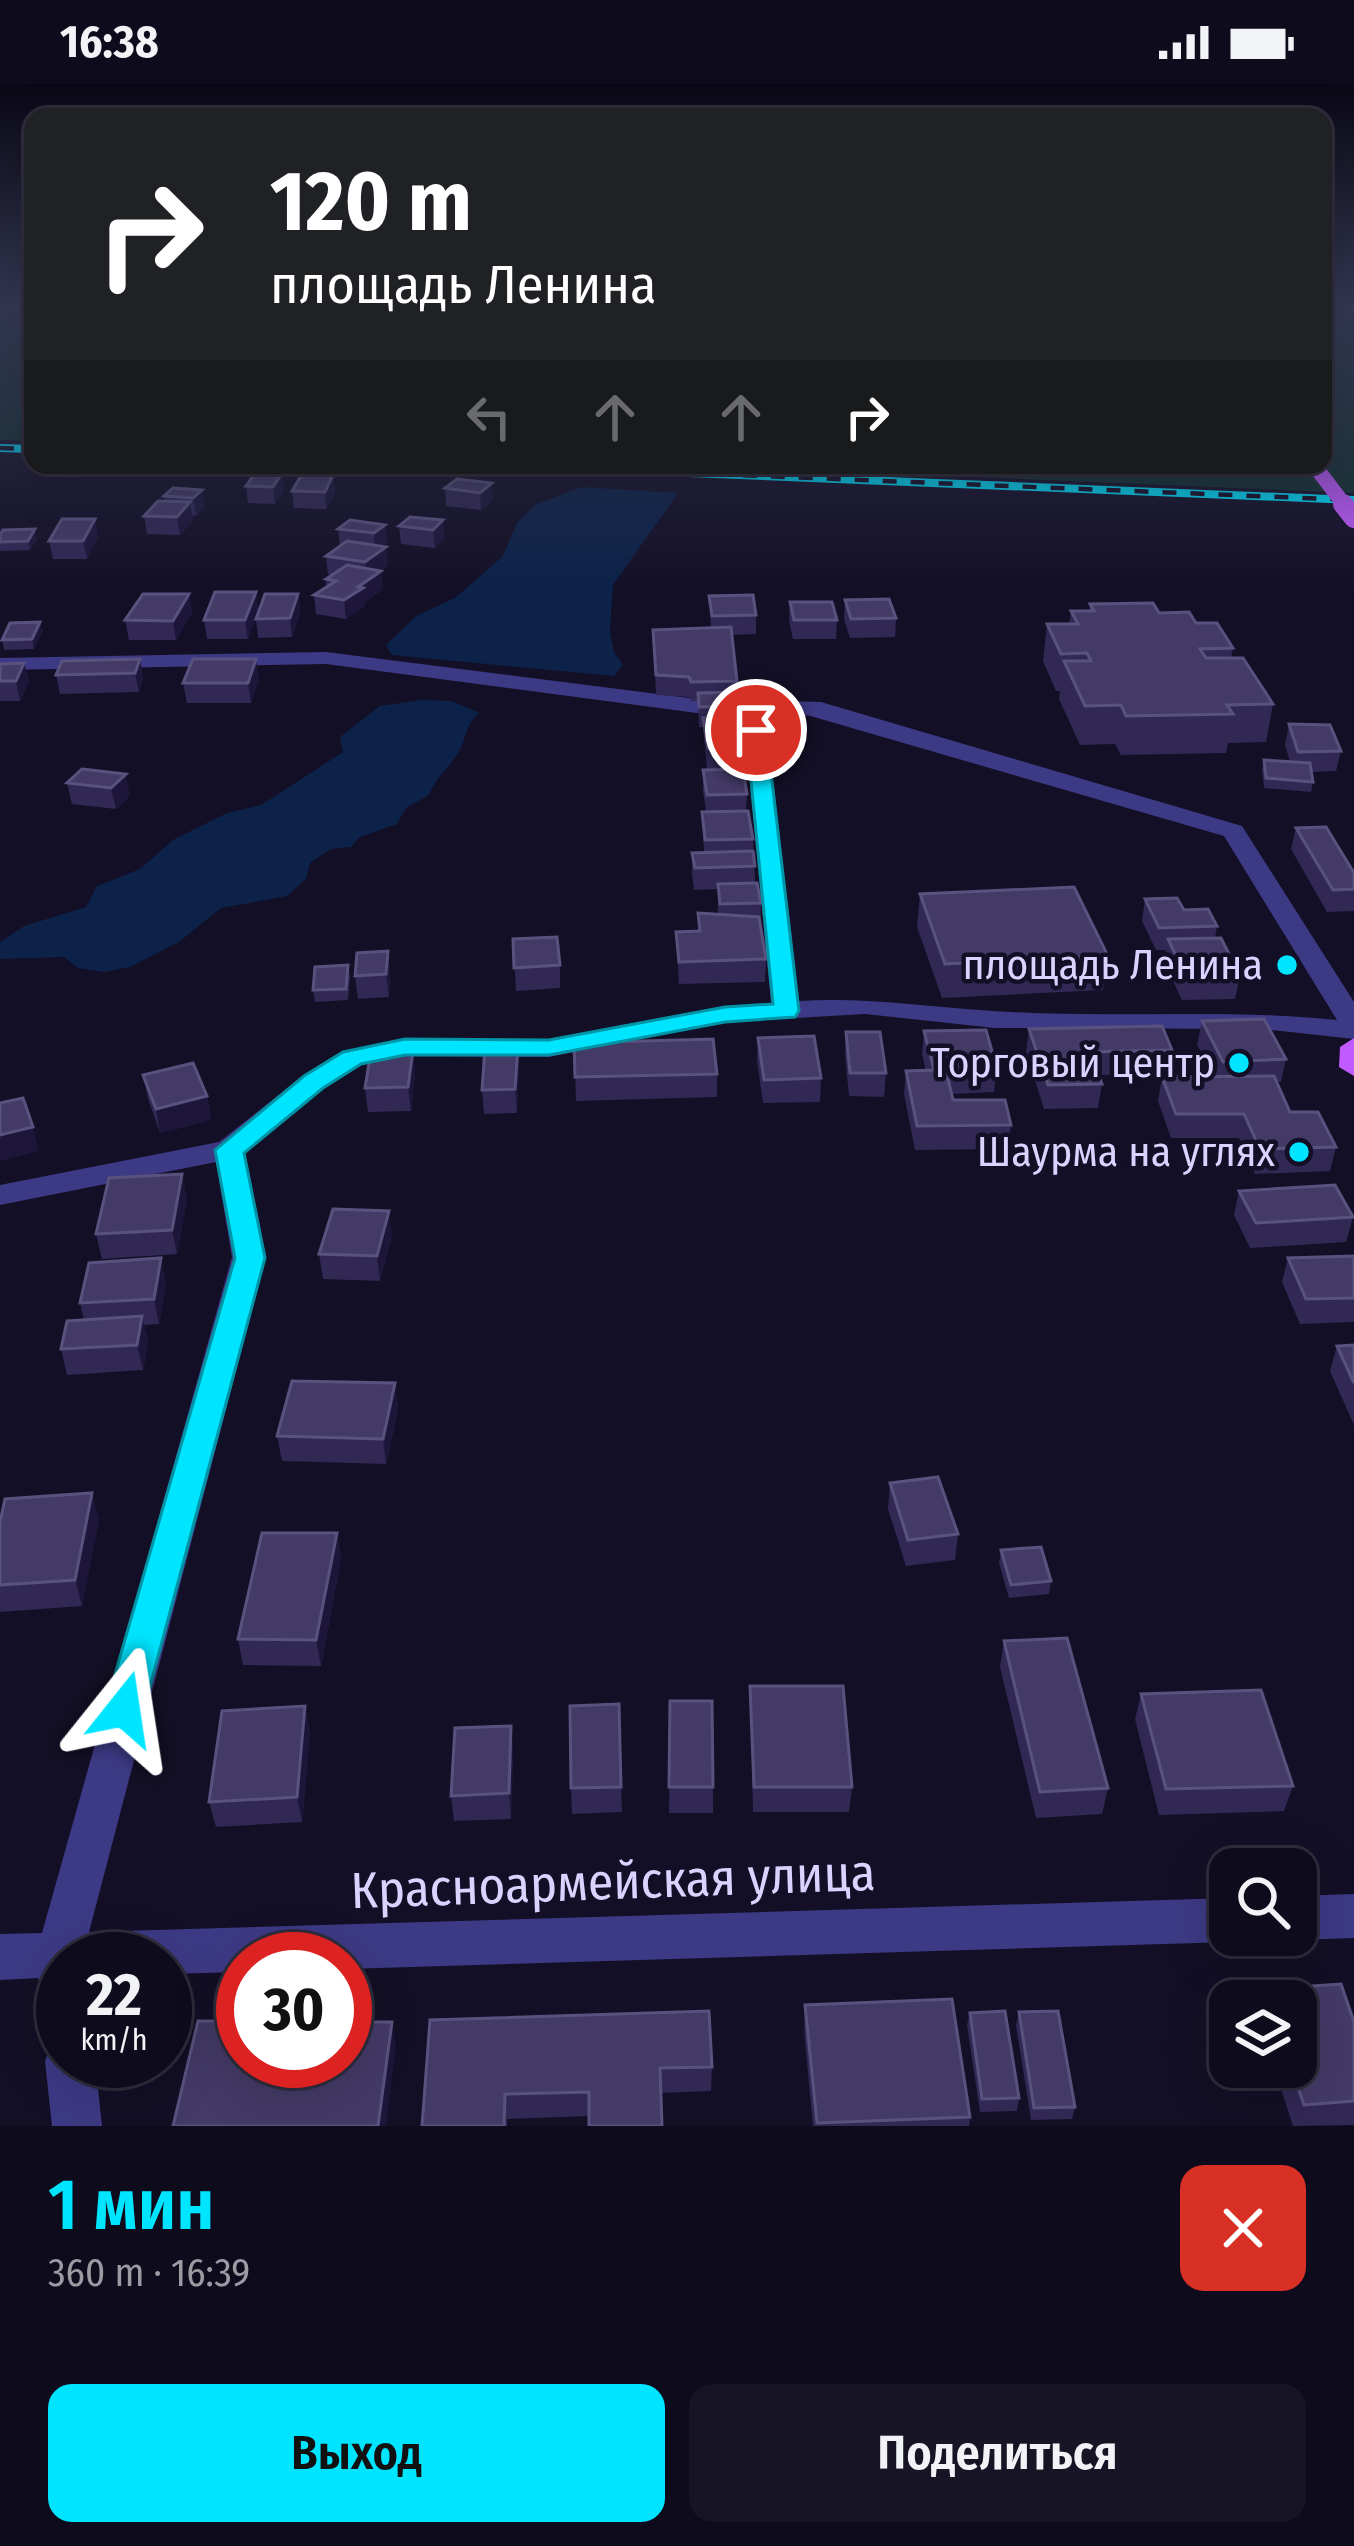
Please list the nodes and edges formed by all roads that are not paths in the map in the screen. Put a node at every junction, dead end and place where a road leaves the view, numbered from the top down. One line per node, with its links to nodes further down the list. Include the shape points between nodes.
1 (1321, 474): 2 (main road, bridge)
2 (1354, 518)
3 (0, 664): 4 (street, via 326,658 697,706)
4 (801, 709): 5 (street, via 789,725 756,730); 6 (street, via 1233,831)
5 (786, 1011): 6 (street, via 866,1006 995,1020); 9 (street, via 725,1014 549,1048 405,1047 353,1058)
6 (1354, 1027)
7 (1354, 1047): 8 (main road)
8 (1354, 1067)
9 (229, 1150): 10 (street); 14 (street, via 250,1258)
10 (0, 1195)
11 (1354, 1916): 12 (street)
12 (1317, 1917)
13 (1209, 1921): 17 (street, Красноармейская улица)
14 (72, 1932)
15 (0, 1958): 16 (street, Красноармейская улица)
16 (36, 1966)
17 (192, 1966)
18 (73, 2088): 19 (street)
19 (77, 2126)

